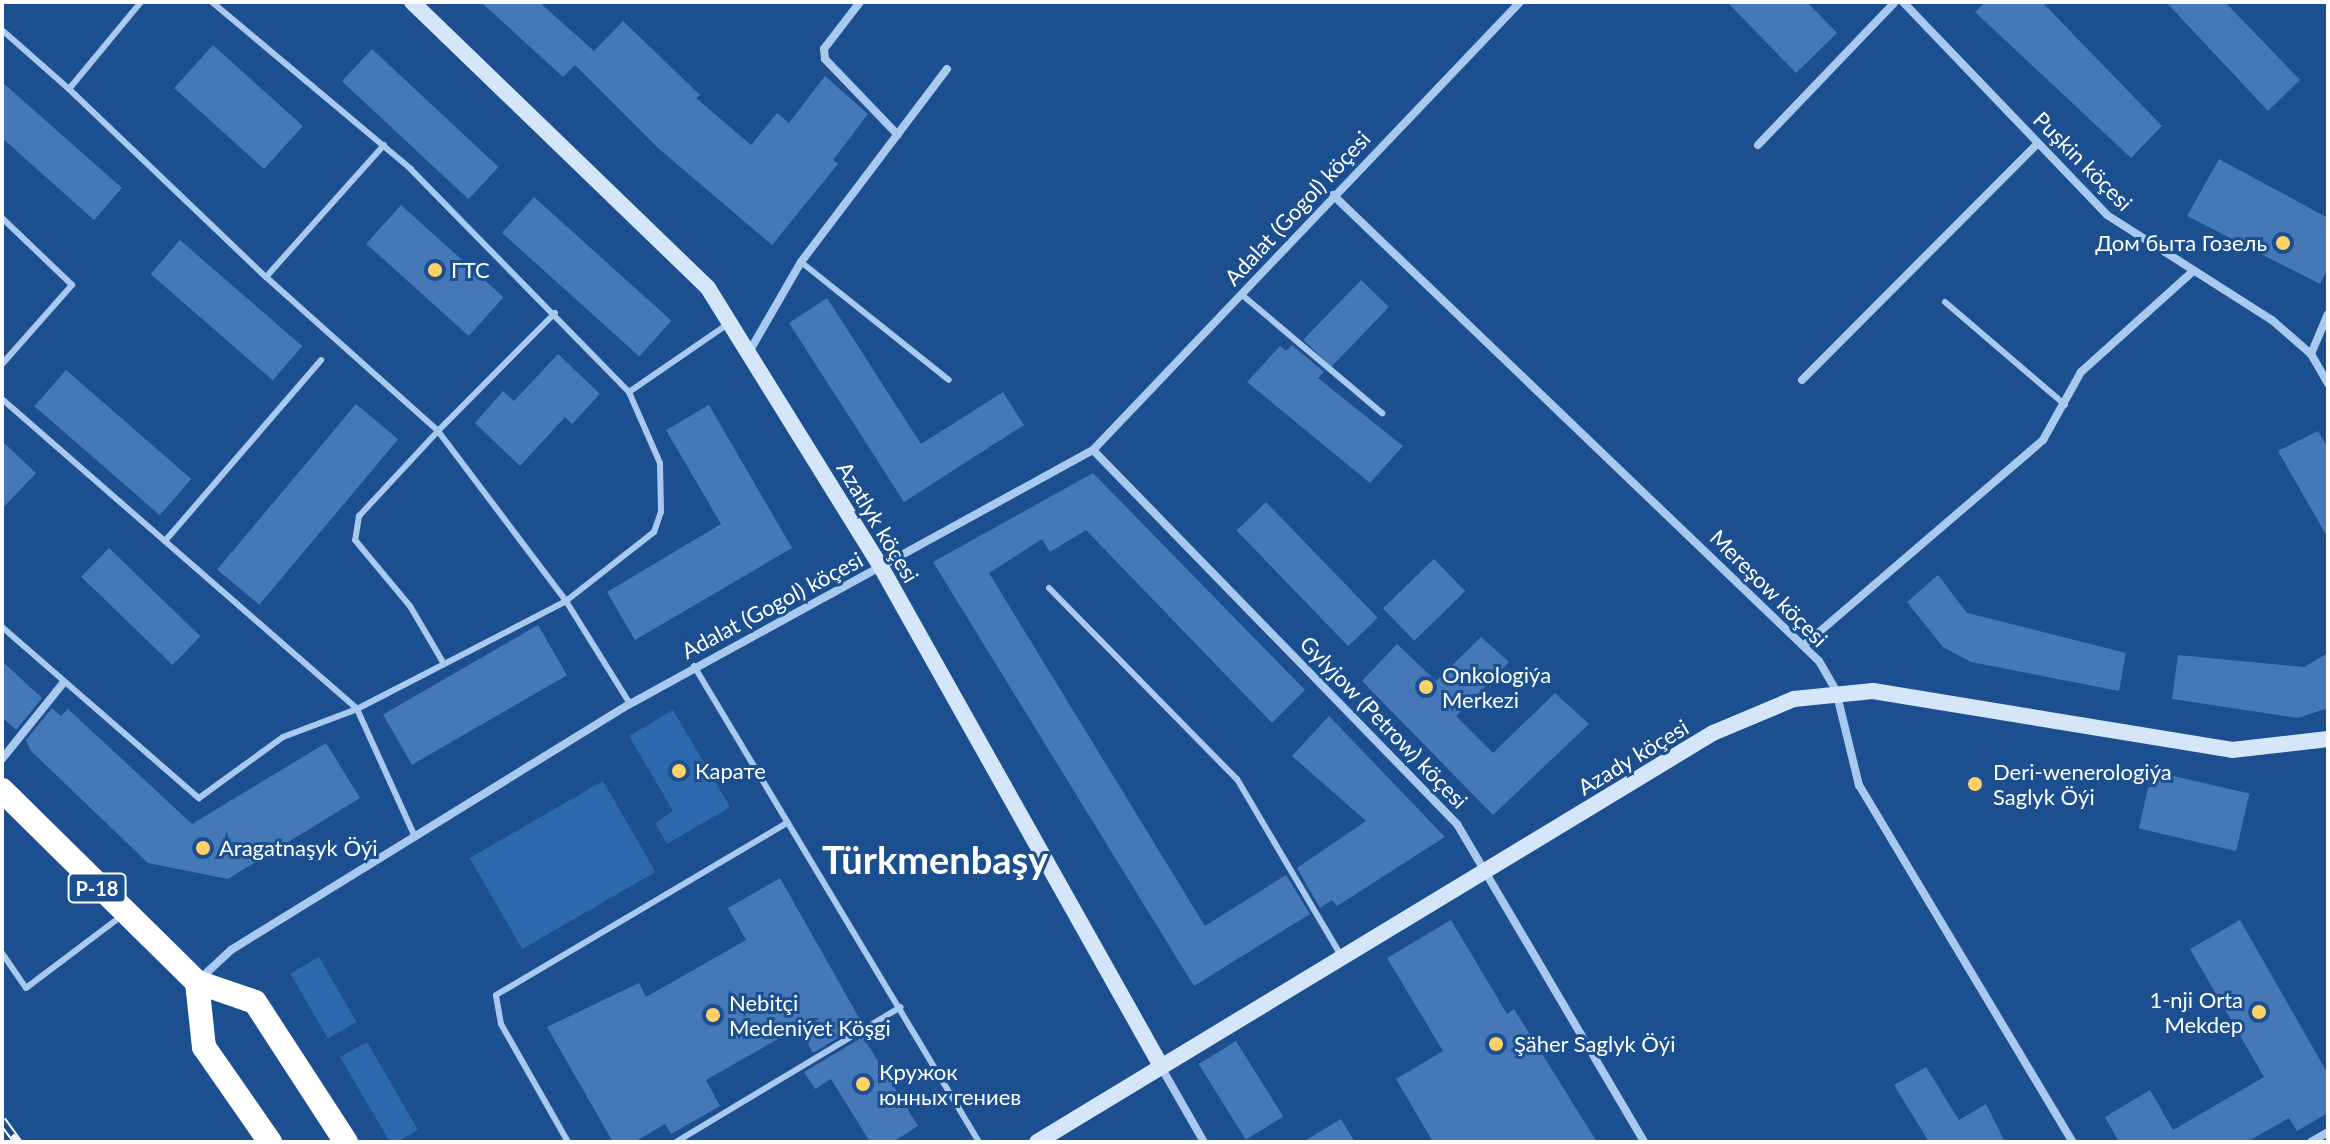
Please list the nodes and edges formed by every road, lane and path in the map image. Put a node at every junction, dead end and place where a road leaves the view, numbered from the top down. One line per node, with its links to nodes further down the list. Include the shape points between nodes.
1 (141, 2): 10 (lane)
2 (212, 2): 13 (lane)
3 (412, 2): 24 (main road, Azatlyk köçesi, via 708,288)
4 (860, 2): 11 (street, via 824,49 825,59)
5 (1520, 2): 15 (street, Adalat (Gogol) köçesi)
6 (1895, 2): 14 (street)
7 (1903, 2): 12 (street, Puşkin köçesi)
8 (2, 30): 10 (lane)
9 (947, 69): 11 (street)
10 (69, 89): 19 (lane)
11 (898, 135): 17 (street)
12 (2038, 143): 18 (street, Puşkin köçesi, via 2107,215); 30 (street)
13 (384, 145): 19 (lane); 22 (lane)
14 (1758, 145)
15 (1333, 195): 20 (street, Adalat (Gogol) köçesi); 43 (street, Mereşow köçesi)
16 (2, 218): 28 (lane, via 72,285)
17 (801, 262): 25 (street); 29 (lane)
18 (2193, 271): 26 (street, Puşkin köçesi, via 2272,320); 34 (street, via 2081,372)
19 (266, 277): 36 (lane)
20 (1240, 294): 35 (lane); 37 (street, Adalat (Gogol) köçesi)
21 (1945, 302): 34 (lane)
22 (555, 313): 32 (lane); 36 (lane)
23 (2328, 314): 26 (street)
24 (731, 322): 25 (main road, Azatlyk köçesi); 32 (lane)
25 (749, 352): 39 (main road, Azatlyk köçesi)
26 (2311, 354): 31 (street, Puşkin köçesi)
27 (321, 360): 38 (lane)
28 (2, 364)
29 (949, 380)
30 (1802, 380)
31 (2328, 383)
32 (629, 392): 41 (lane, via 660,463 661,512 654,532)
33 (2, 399): 38 (lane)
34 (2065, 405): 43 (street, via 2043,440)
35 (1382, 413)
36 (438, 431): 41 (lane); 44 (lane, via 359,516 355,540 410,606)
37 (1093, 450): 39 (street, Adalat (Gogol) köçesi); 55 (street, Gylyjow (Petrow) köçesi, via 1428,789)
38 (165, 541): 49 (lane)
39 (881, 567): 45 (street, Adalat (Gogol) köçesi); 61 (main road, Azatlyk köçesi)
40 (1049, 588): 58 (lane, via 1237,779)
41 (566, 601): 44 (lane); 48 (lane)
42 (2, 627): 46 (lane)
43 (1804, 645): 47 (street, Mereşow köçesi)
44 (444, 664): 49 (lane)
45 (694, 666): 48 (street, Adalat (Gogol) köçesi); 53 (lane)
46 (63, 683): 49 (lane, via 199,798 283,737); 51 (street)
47 (1836, 691): 50 (main road, Azady köçesi, via 1907,695 2232,750); 55 (main road, Azady köçesi, via 1794,699 1713,733); 71 (street, Mereşow köçesi, via 1859,785)
48 (630, 704): 54 (street, Adalat (Gogol) köçesi)
49 (357, 709): 54 (lane)
50 (2328, 739)
51 (2, 759)
52 (2, 790): 56 (highway, P-18)
53 (788, 822): 60 (lane); 65 (lane, via 496,995 501,1024)
54 (415, 837): 59 (street, Adalat (Gogol) köçesi, via 231,950)
55 (1488, 870): 58 (main road, Azady köçesi); 70 (street, Gylyjow (Petrow) köçesi)
56 (123, 915): 57 (lane, via 26,988); 59 (highway, P-18)
57 (2, 953)
58 (1342, 957): 61 (main road, Azady köçesi)
59 (197, 982): 63 (highway, via 204,1047); 64 (highway, P-18, via 255,1002)
60 (901, 1007): 66 (lane); 67 (lane)
61 (1161, 1066): 68 (main road, Azady köçesi); 69 (street, Azatlyk köçesi)
62 (2328, 1132): 72 (street)
63 (270, 1142)
64 (346, 1142)
65 (568, 1142)
66 (676, 1142)
67 (979, 1142)
68 (1037, 1142)
69 (1204, 1142)
70 (1644, 1142)
71 (2073, 1142)
72 (2311, 1142)

